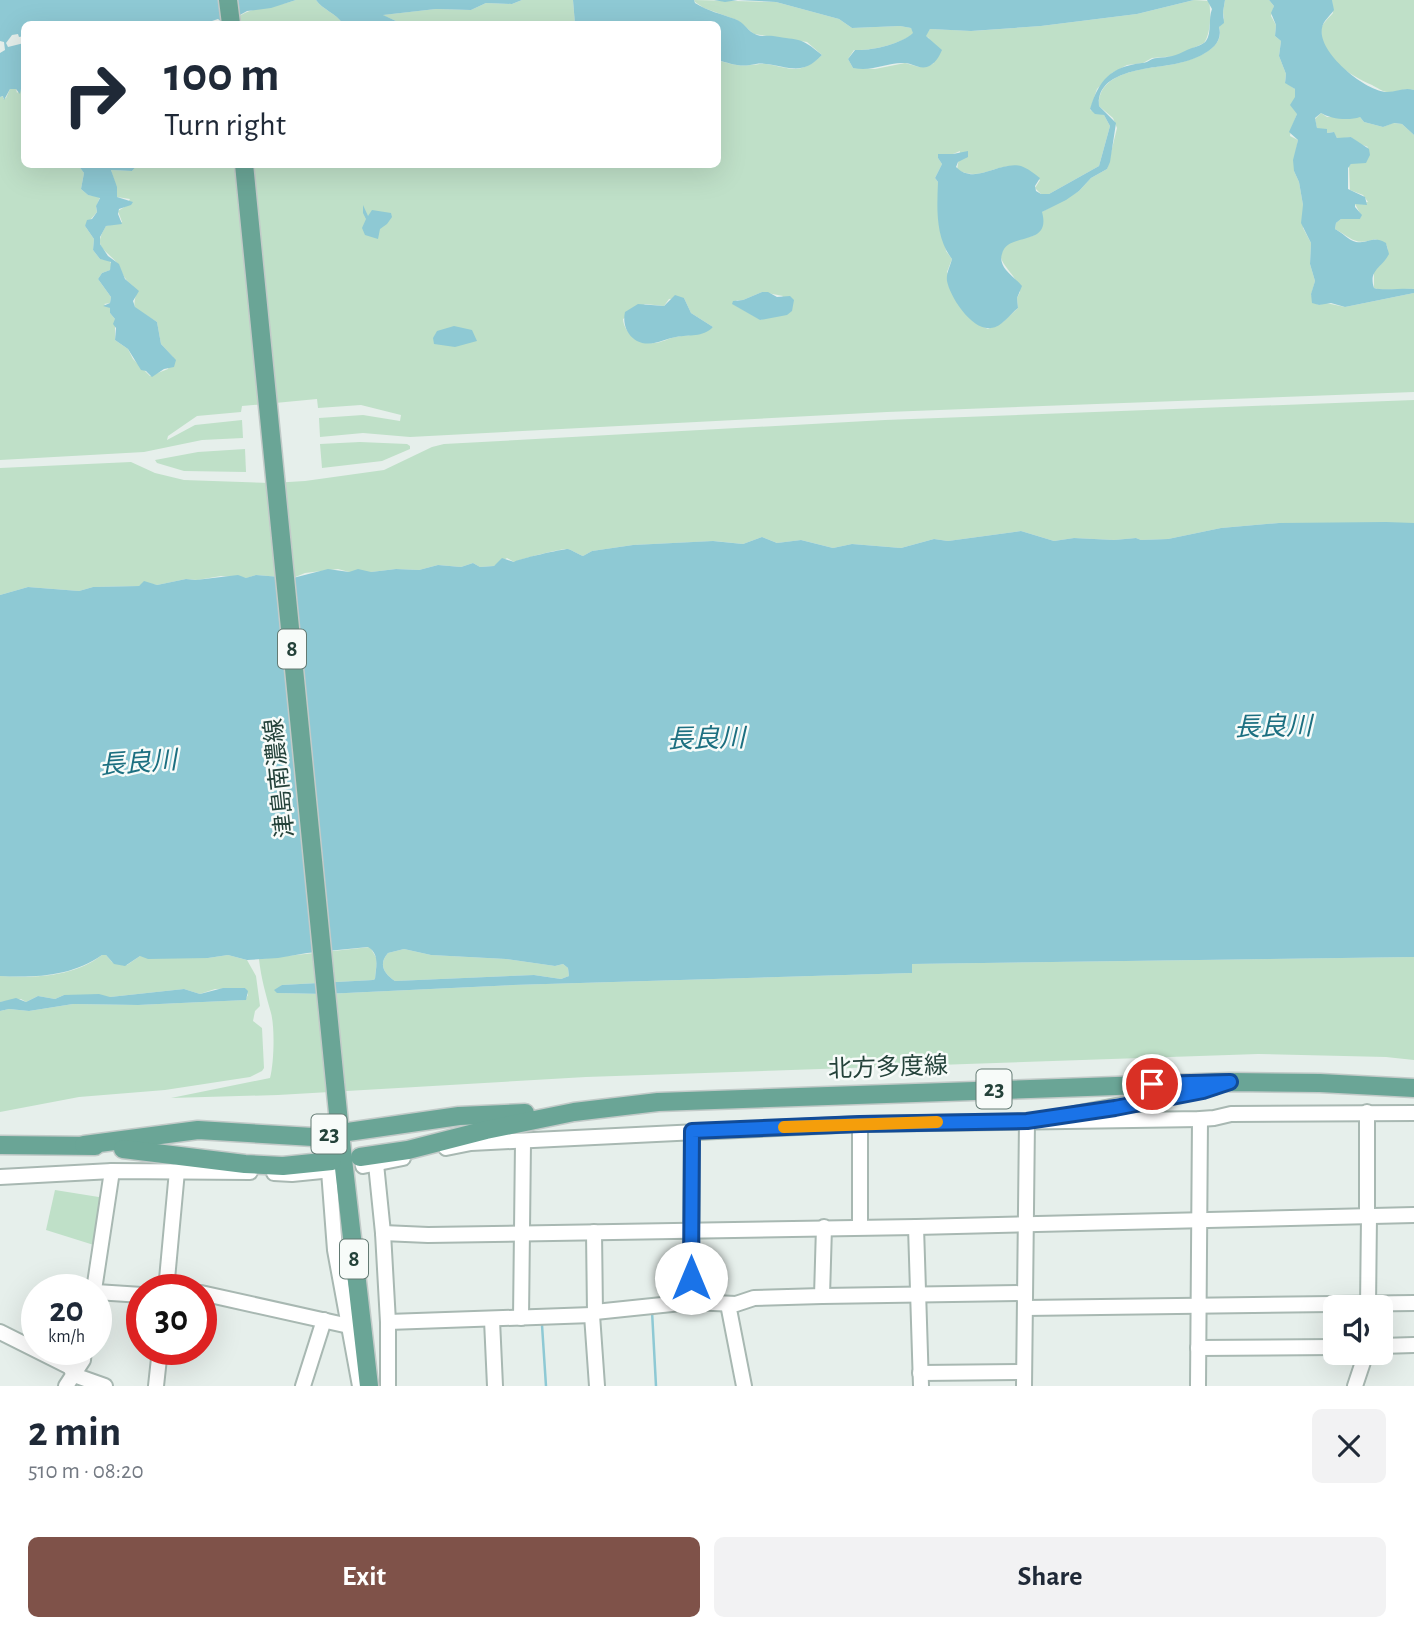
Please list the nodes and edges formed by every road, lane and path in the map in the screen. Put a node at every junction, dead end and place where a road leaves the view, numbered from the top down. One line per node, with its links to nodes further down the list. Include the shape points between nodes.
1 (228, 0): 2 (main road)
2 (230, 21)
3 (244, 168): 13 (main road, 津島南濃線 / 8)
4 (1230, 1082): 5 (main road, 北方多度線 / 23); 6 (main road, 北方多度線 / 23, via 658,1102); 10 (street, via 1115,1108)
5 (1414, 1088)
6 (574, 1112): 13 (main road, 23, via 459,1116); 17 (main road)
7 (1367, 1112): 8 (street); 9 (street, via 1231,1114); 23 (street)
8 (1414, 1113)
9 (1200, 1119): 10 (street); 24 (street)
10 (1027, 1121): 11 (street); 25 (street)
11 (860, 1124): 12 (street); 27 (street)
12 (692, 1131): 14 (street); 29 (street)
13 (340, 1133): 16 (main road, 23, via 313,1136 198,1130); 67 (main road, 津島南濃線 / 8)
14 (523, 1142): 17 (street, via 471,1143); 32 (street)
15 (0, 1144): 16 (main road, 23)
16 (83, 1145): 18 (main road, via 244,1164)
17 (366, 1163): 31 (street)
18 (334, 1167): 20 (street, via 292,1174); 51 (street, via 335,1250)
19 (112, 1171): 20 (street); 21 (street); 33 (street)
20 (177, 1171): 34 (street)
21 (0, 1177)
22 (1414, 1215): 23 (street)
23 (1368, 1216): 24 (street); 36 (street)
24 (1199, 1220): 25 (street); 44 (street)
25 (1026, 1224): 28 (street); 39 (street)
26 (824, 1227): 27 (street); 29 (street); 37 (street)
27 (860, 1227): 28 (street)
28 (916, 1227): 35 (street)
29 (691, 1230): 30 (street); 40 (street)
30 (594, 1232): 32 (street); 46 (street)
31 (383, 1233): 32 (street); 50 (street)
32 (522, 1233): 47 (street)
33 (97, 1274)
34 (167, 1274)
35 (918, 1295): 37 (street); 39 (street); 61 (street)
36 (1368, 1295)
37 (822, 1296): 42 (street, via 754,1298)
38 (217, 1297): 48 (street)
39 (1025, 1301): 44 (street); 60 (street)
40 (691, 1302): 42 (street); 46 (street)
41 (1414, 1303): 43 (street)
42 (728, 1304): 71 (street)
43 (1393, 1304)
44 (1199, 1306): 45 (street); 56 (street)
45 (1323, 1306)
46 (593, 1313): 47 (street); 70 (street)
47 (521, 1318): 49 (street)
48 (324, 1320): 51 (street); 65 (street)
49 (492, 1320): 50 (street); 69 (street)
50 (388, 1322): 68 (street)
51 (349, 1326): 66 (street)
52 (0, 1332): 62 (street, via 70,1367)
53 (1414, 1345): 54 (street)
54 (1393, 1346)
55 (1323, 1347): 56 (street)
56 (1198, 1348): 72 (street)
57 (80, 1365): 62 (street)
58 (158, 1365): 64 (street)
59 (1362, 1365): 73 (street)
60 (1024, 1379): 61 (street)
61 (920, 1380)
62 (70, 1381): 63 (street)
63 (105, 1386)
64 (156, 1386)
65 (303, 1386)
66 (360, 1386)
67 (369, 1386)
68 (388, 1386)
69 (495, 1386)
70 (597, 1386)
71 (744, 1386)
72 (1198, 1386)
73 (1355, 1386)

